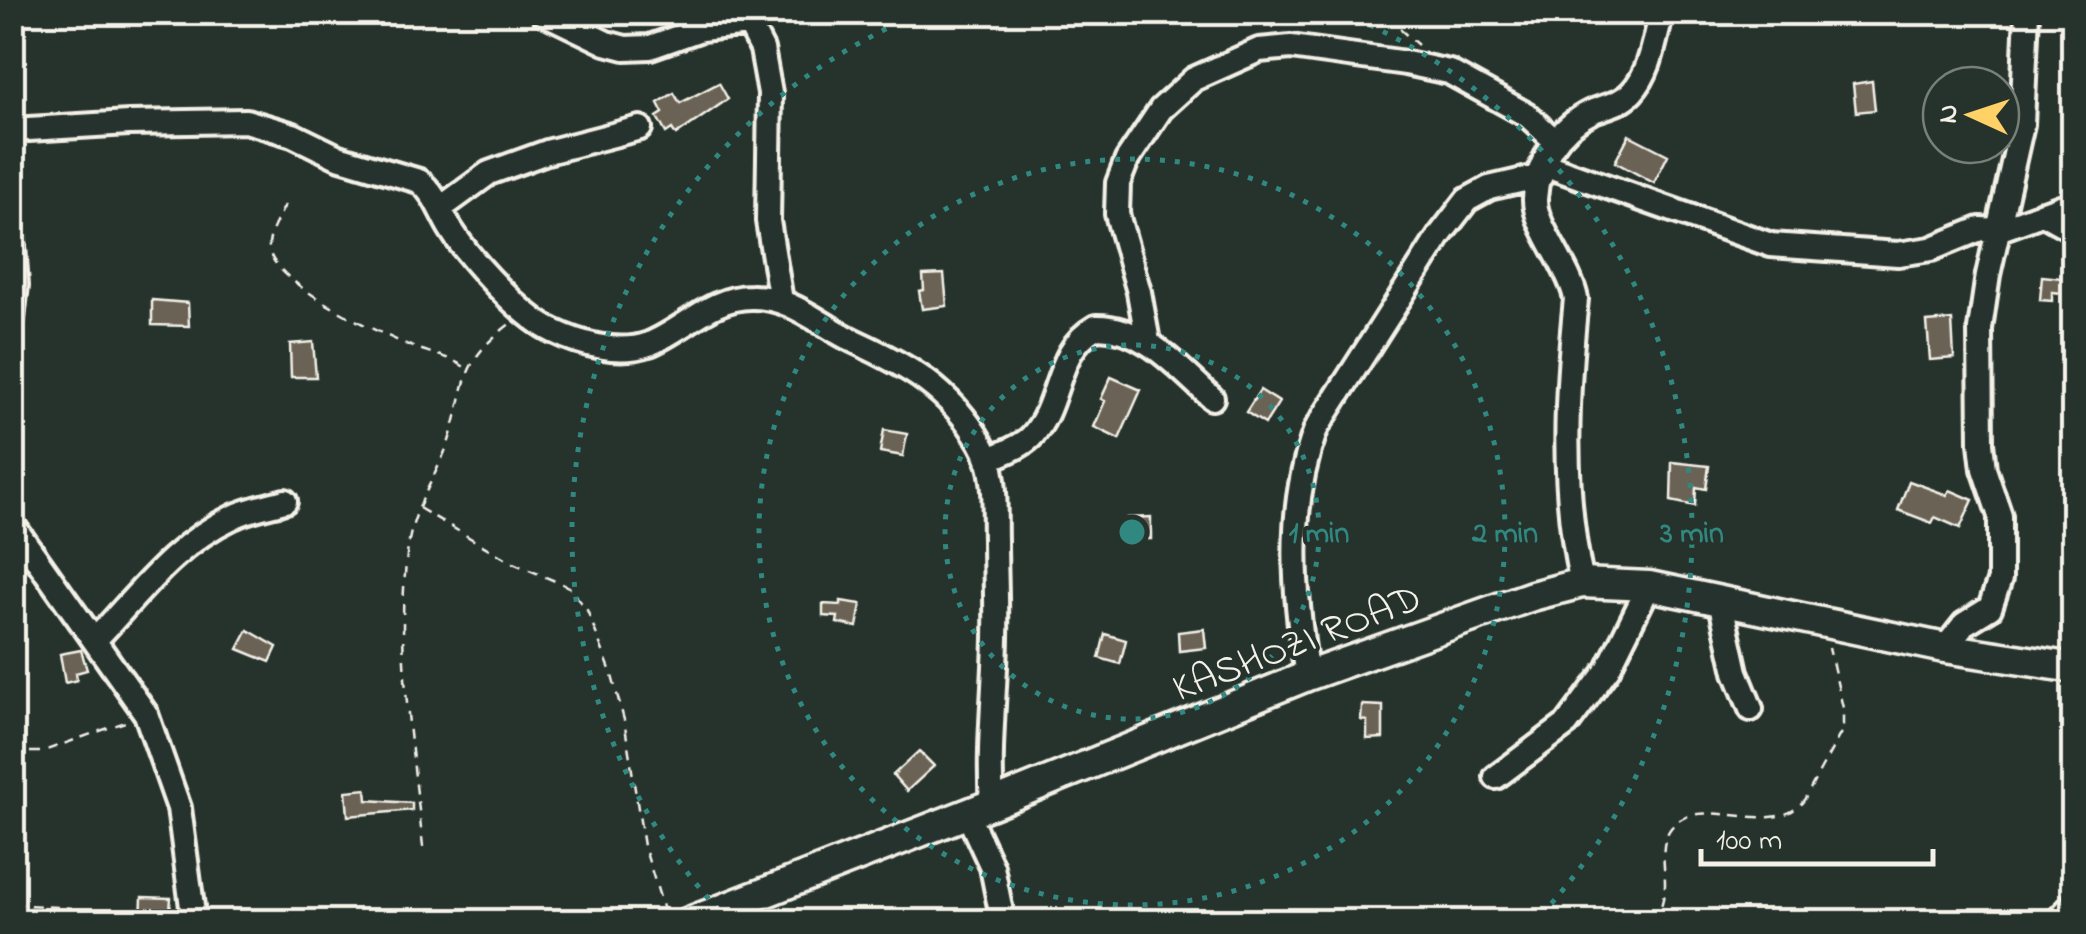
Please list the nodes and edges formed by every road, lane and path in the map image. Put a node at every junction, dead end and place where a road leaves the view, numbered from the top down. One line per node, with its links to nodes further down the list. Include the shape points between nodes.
1 (542, 12): 5 (street, via 625,48 650,47)
2 (1391, 12): 6 (path)
3 (1662, 12): 9 (street, via 1647,67 1630,96 1571,123)
4 (2028, 12): 15 (street, via 2022,124)
5 (746, 18): 18 (street, via 762,49 770,93 768,220)
6 (1421, 48)
7 (640, 128): 13 (street, via 490,173)
8 (12, 130): 13 (street, via 246,121 420,181)
9 (1555, 141): 10 (street); 21 (street, via 1527,114 1449,72 1406,63 1291,46 1259,50 1194,79 1161,110 1118,183 1116,214)
10 (1542, 170): 15 (street, via 1771,245 1898,254 1980,229); 28 (street, via 1537,213 1576,299 1566,460); 35 (street, via 1468,200 1316,429 1304,459 1293,566)
11 (2074, 202): 14 (street)
12 (285, 205): 22 (path, via 269,245 281,270 320,299)
13 (441, 208): 19 (street, via 460,243)
14 (2042, 213): 15 (street); 16 (street)
15 (1998, 230): 33 (street, via 1978,376 1984,469 2002,530 2000,579 1990,608 1964,624)
16 (2074, 230)
17 (12, 233): 20 (street)
18 (781, 301): 19 (street, via 730,300 636,347 577,341); 24 (street, via 923,376 975,433)
19 (524, 313): 22 (path)
20 (12, 319)
21 (1148, 342): 23 (street); 24 (street, via 1111,327 1086,333 1066,356 1032,436)
22 (467, 369): 26 (path, via 449,440)
23 (1212, 398)
24 (988, 460): 40 (street, via 996,639)
25 (285, 502): 32 (street, via 237,514 204,532)
26 (419, 508): 41 (path, via 410,539 404,655); 47 (path, via 569,587 587,610 624,720 644,846)
27 (12, 524): 32 (street)
28 (1582, 583): 29 (main road, KASHOZI ROAD); 35 (main road, KASHOZI ROAD)
29 (1649, 586): 30 (main road, KASHOZI ROAD); 39 (street, via 1608,669 1566,724)
30 (1720, 600): 31 (main road, KASHOZI ROAD); 36 (street, via 1736,672)
31 (1828, 622): 33 (main road, KASHOZI ROAD); 50 (path, via 1844,720 1804,800 1780,817 1704,814 1671,828)
32 (95, 640): 37 (street)
33 (1945, 648): 34 (main road, KASHOZI ROAD)
34 (2074, 668)
35 (1308, 676): 40 (main road, KASHOZI ROAD)
36 (1752, 708)
37 (146, 714): 38 (path, via 41,752); 46 (street, via 179,808)
38 (12, 752)
39 (1496, 777)
40 (980, 808): 45 (main road, KASHOZI ROAD); 49 (street)
41 (423, 847)
42 (2074, 903): 51 (street)
43 (12, 904): 44 (path)
44 (72, 908)
45 (722, 915): 48 (main road, KASHOZI ROAD)
46 (194, 922)
47 (668, 922)
48 (689, 922)
49 (1003, 922)
50 (1656, 922)
51 (2056, 922)

